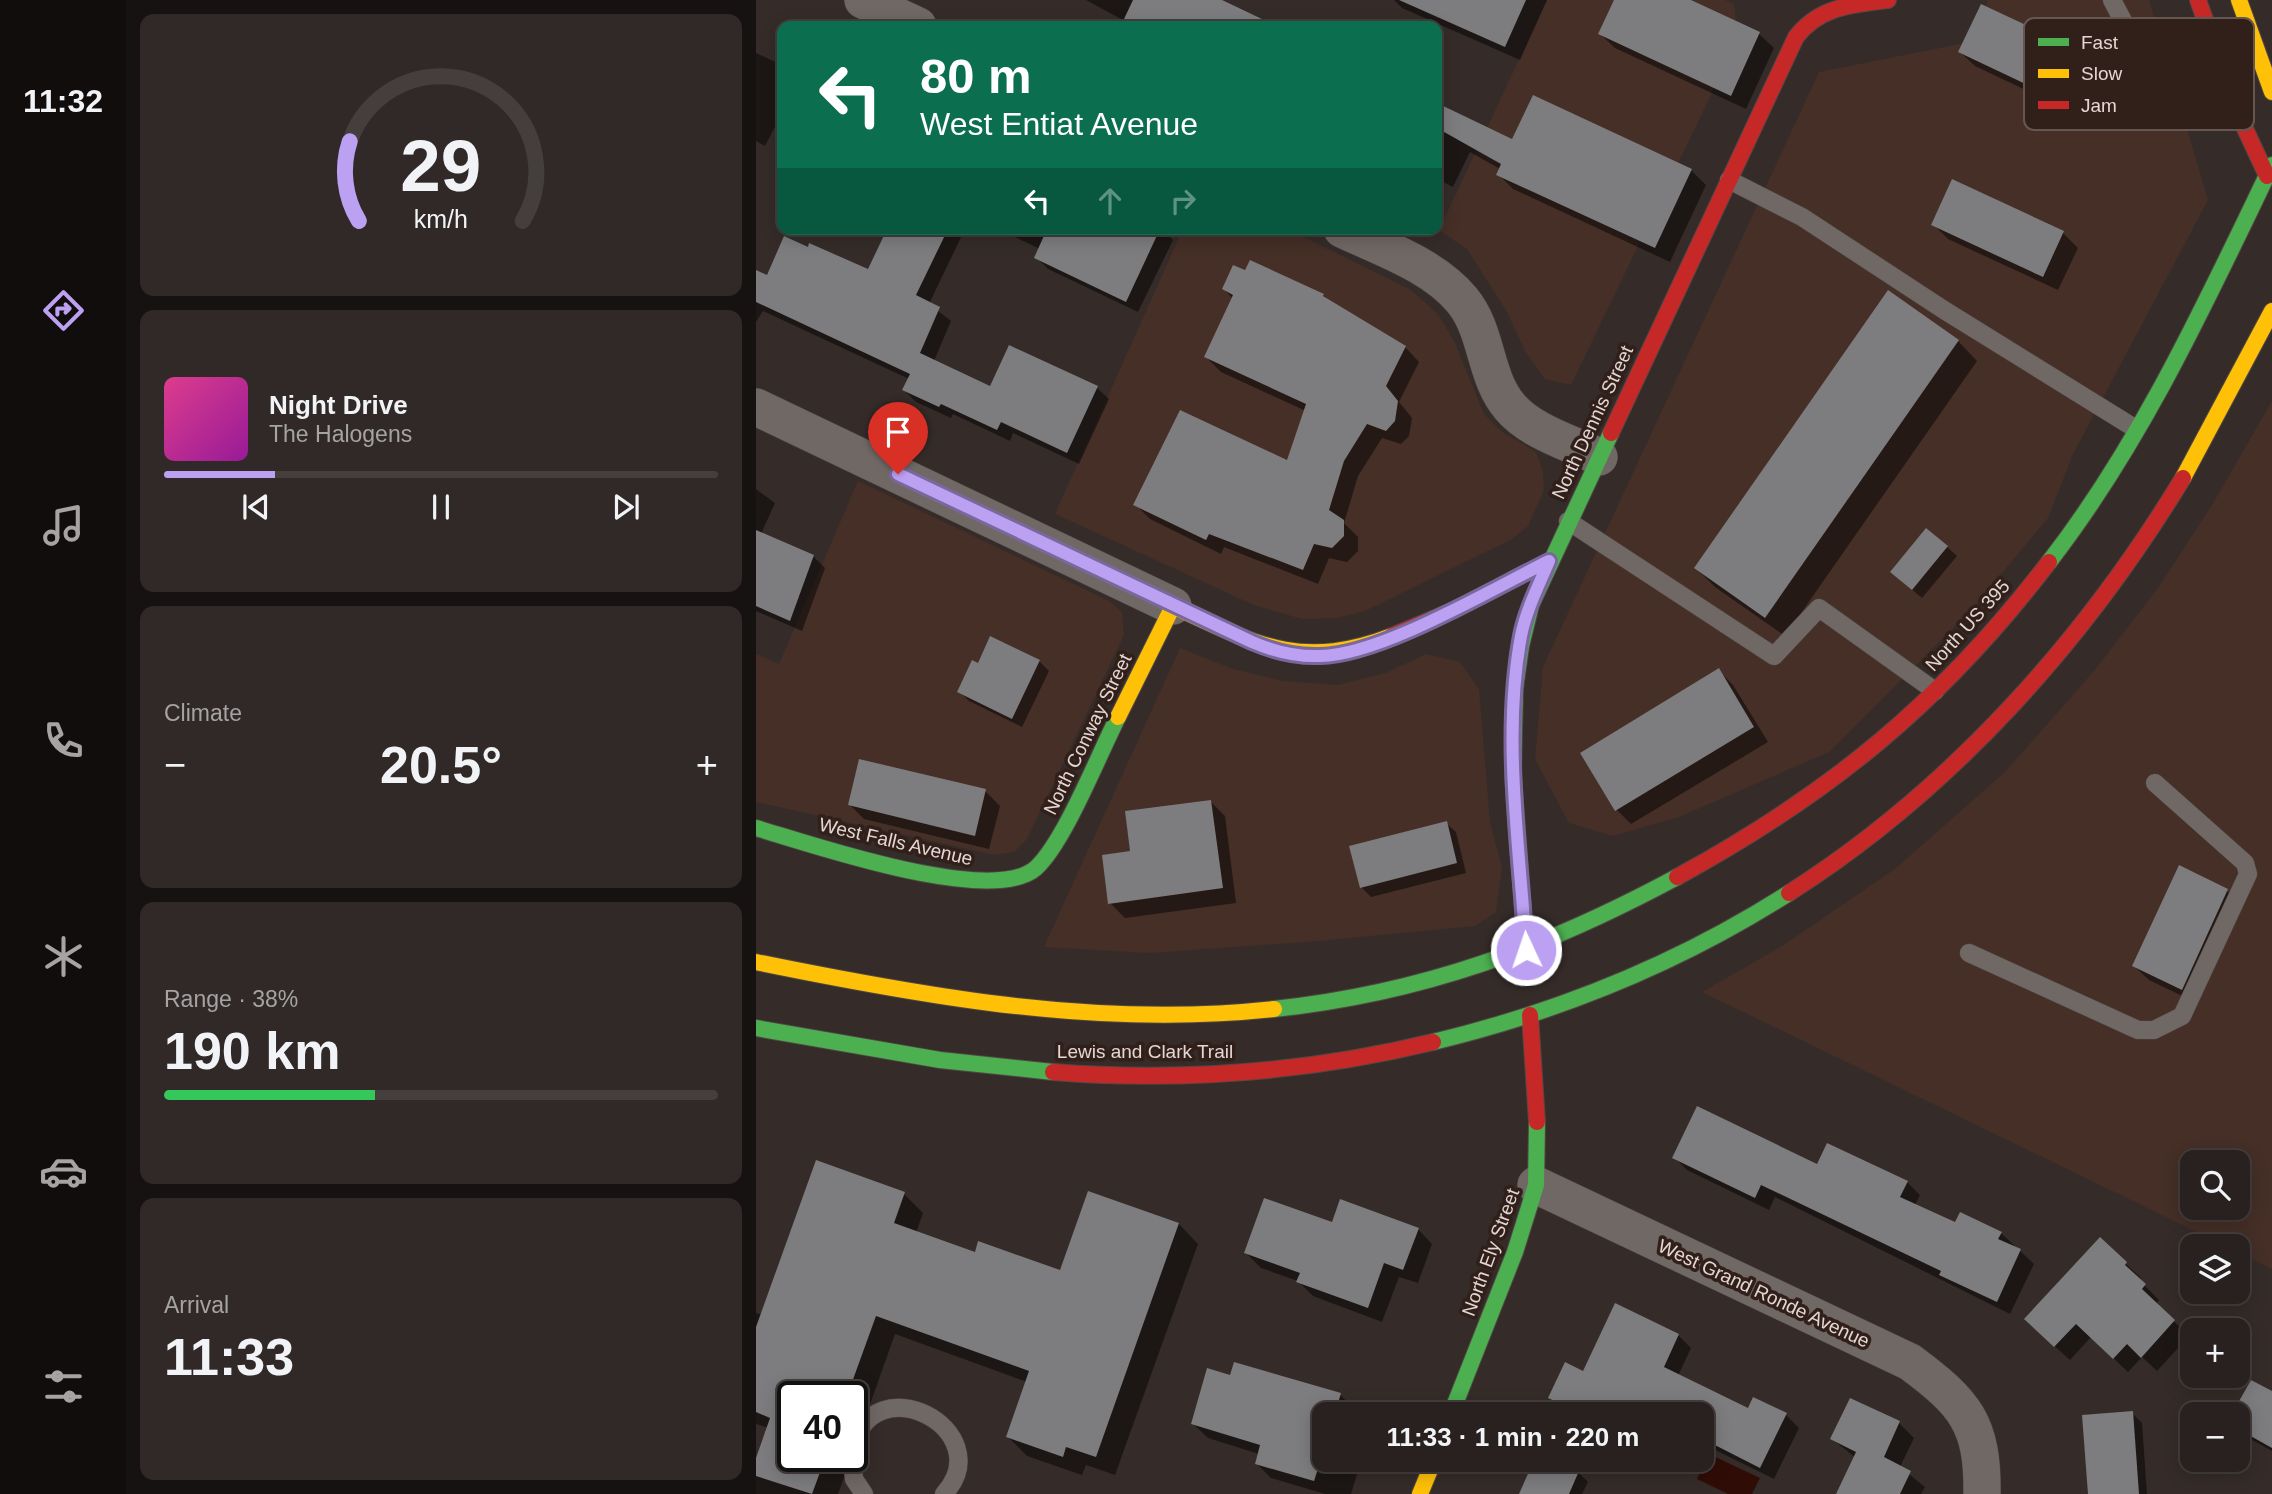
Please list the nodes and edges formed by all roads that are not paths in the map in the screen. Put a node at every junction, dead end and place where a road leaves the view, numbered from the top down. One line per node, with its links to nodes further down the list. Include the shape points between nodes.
1 (863, 0): 10 (street)
2 (1888, 0): 6 (main road, North Dennis Street)
3 (2112, 0): 7 (lane)
4 (2198, 0): 8 (main road)
5 (2239, 0): 9 (main road)
6 (1813, 7): 15 (main road, North Dennis Street)
7 (2121, 18)
8 (2204, 18)
9 (2245, 18)
10 (907, 21)
11 (2254, 42): 12 (main road)
12 (2272, 92)
13 (2246, 130): 14 (main road)
14 (2269, 171): 19 (main road, North US 395, via 2192,330)
15 (1729, 180): 19 (lane, via 1802,217); 20 (main road, North Dennis Street)
16 (1354, 235): 20 (street, via 1453,290 1481,332 1509,407 1533,426)
17 (2272, 312): 31 (main road, via 2194,461 2125,567 2034,680 1954,763 1854,848 1748,920 1678,955)
18 (756, 407): 23 (street)
19 (2136, 429): 24 (main road, North US 395, via 2082,517 2042,570)
20 (1599, 457): 21 (main road, North Dennis Street)
21 (1568, 521): 22 (main road, North Dennis Street); 24 (lane, via 1774,656 1819,608)
22 (1549, 561): 23 (main road, via 1418,625 1360,648 1321,656 1266,648); 28 (main road, North Dennis Street, via 1522,634 1514,693)
23 (1173, 606): 27 (main road, North Conway Street, via 1059,836)
24 (1935, 691): 28 (main road, North US 395, via 1875,747 1780,817 1633,901)
25 (2155, 783): 29 (lane, via 2245,863 2248,874 2182,1016 2154,1030 2138,1030)
26 (756, 828): 27 (main road, West Falls Avenue, via 965,880 1009,881)
27 (1028, 874)
28 (1526, 950): 30 (main road, Lewis and Clark Trail, via 1372,993 1263,1010 1163,1015 1007,1006)
29 (1969, 953)
30 (756, 962)
31 (1530, 1015): 32 (main road, Lewis and Clark Trail, via 1382,1054 1251,1072 1184,1075 1113,1076 960,1062); 33 (main road, North Ely Street, via 1539,1152)
32 (756, 1028)
33 (1535, 1185): 34 (main road, North Ely Street, via 1515,1252); 41 (street, West Grand Ronde Avenue, via 1910,1362 1959,1404 1973,1426 1982,1448)
34 (1456, 1402)
35 (868, 1421): 39 (lane, via 901,1408 933,1416 945,1427 957,1457 955,1474)
36 (853, 1472): 38 (lane)
37 (1429, 1472): 40 (main road)
38 (863, 1494)
39 (944, 1494)
40 (1420, 1494)
41 (1982, 1494)

